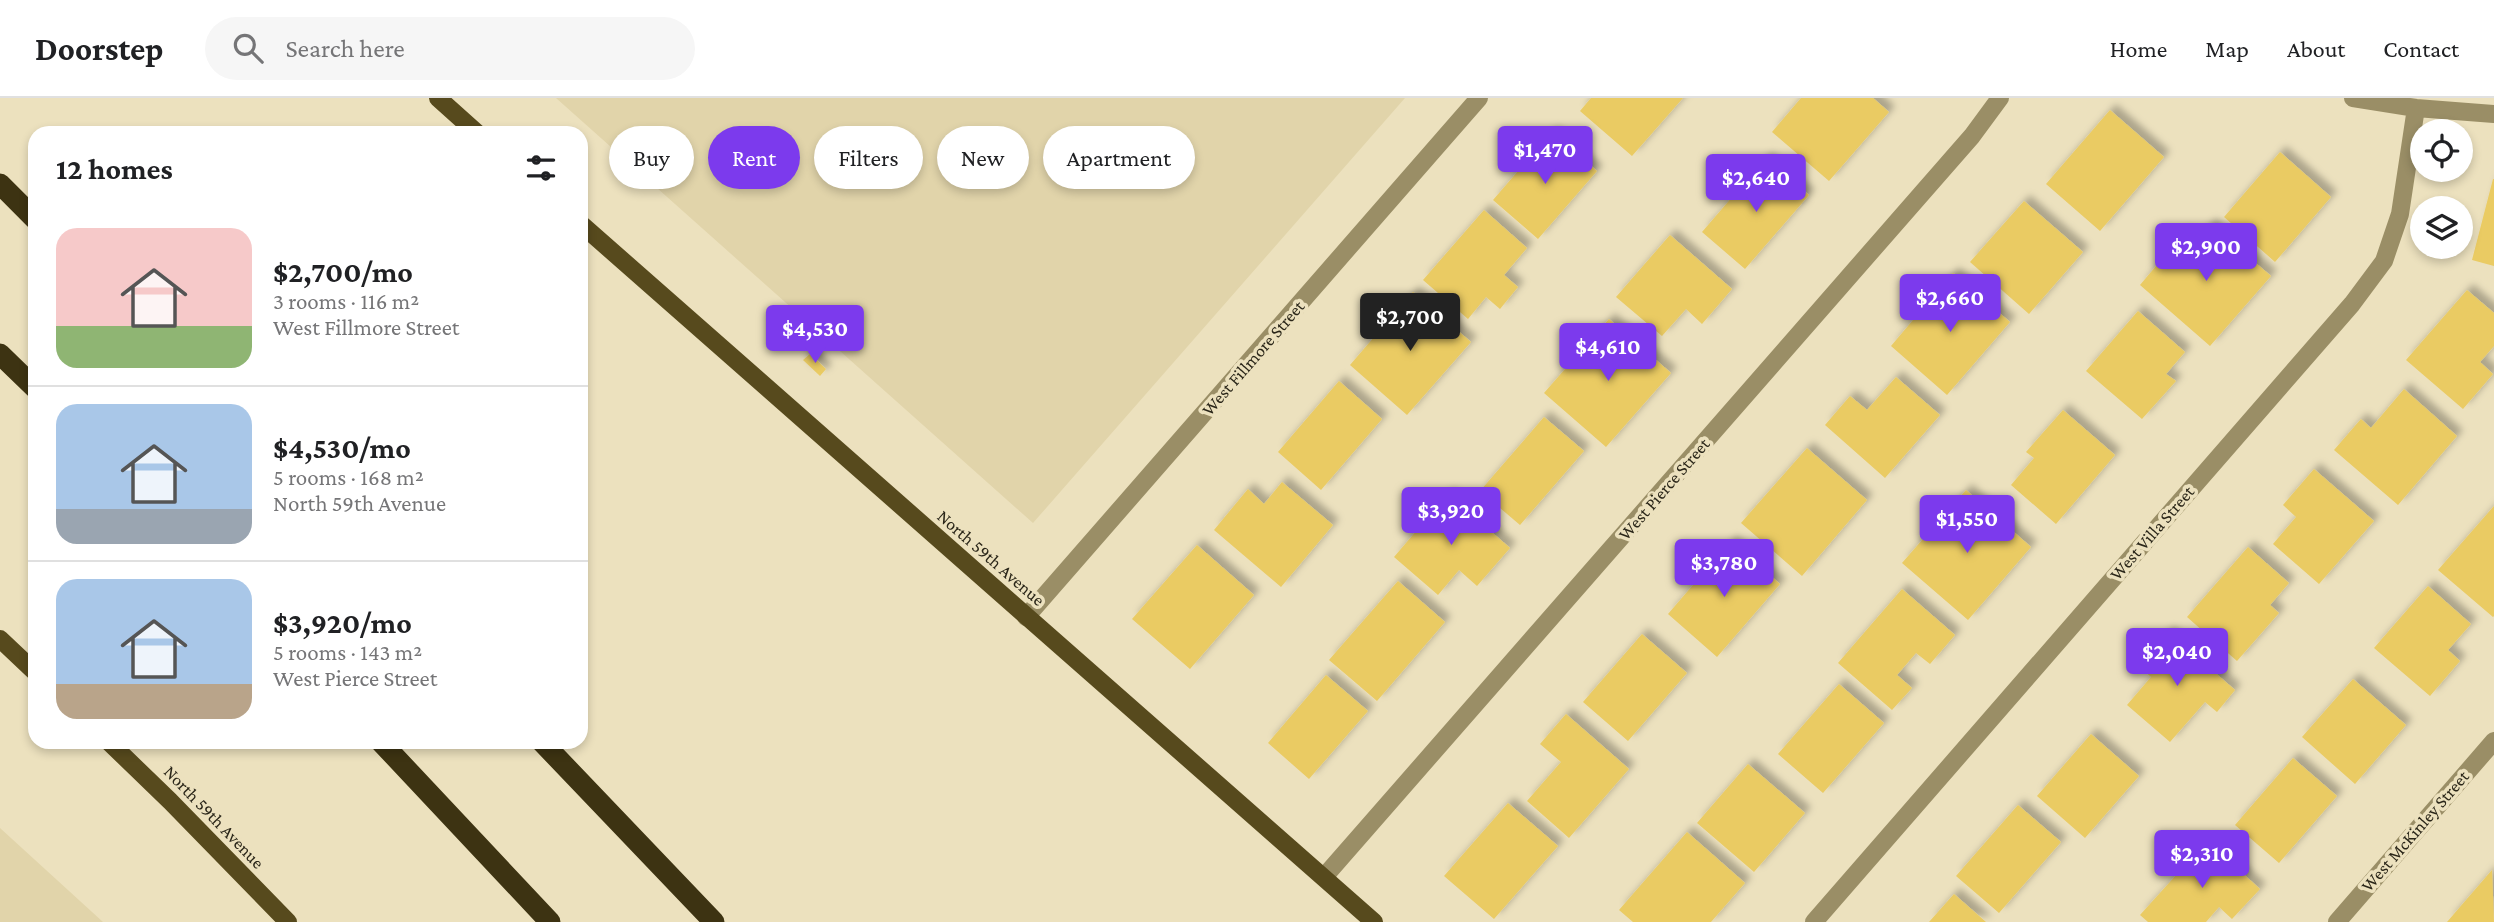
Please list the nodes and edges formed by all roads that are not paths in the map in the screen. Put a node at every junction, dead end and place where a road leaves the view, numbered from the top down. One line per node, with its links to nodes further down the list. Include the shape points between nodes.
1 (438, 98): 7 (main road)
2 (1479, 98): 13 (street, West Fillmore Street)
3 (2000, 98): 20 (street, West Pierce Street, via 1963,146)
4 (2353, 98): 5 (street)
5 (2416, 108): 6 (street); 25 (street, West Villa Street, via 2400,214 2384,261)
6 (2494, 114)
7 (469, 126)
8 (0, 184): 9 (highway)
9 (28, 212)
10 (588, 230): 13 (main road, North 59th Avenue)
11 (0, 354): 12 (highway)
12 (28, 381)
13 (1026, 617): 20 (main road, North 59th Avenue)
14 (0, 639): 15 (main road)
15 (28, 665)
16 (2494, 741): 26 (street, West McKinley Street)
17 (115, 749): 21 (main road, North 59th Avenue)
18 (388, 749): 22 (highway)
19 (549, 749): 23 (highway)
20 (1324, 877): 24 (main road, North 59th Avenue)
21 (288, 922)
22 (550, 922)
23 (714, 922)
24 (1374, 922)
25 (1814, 922)
26 (2337, 922)

